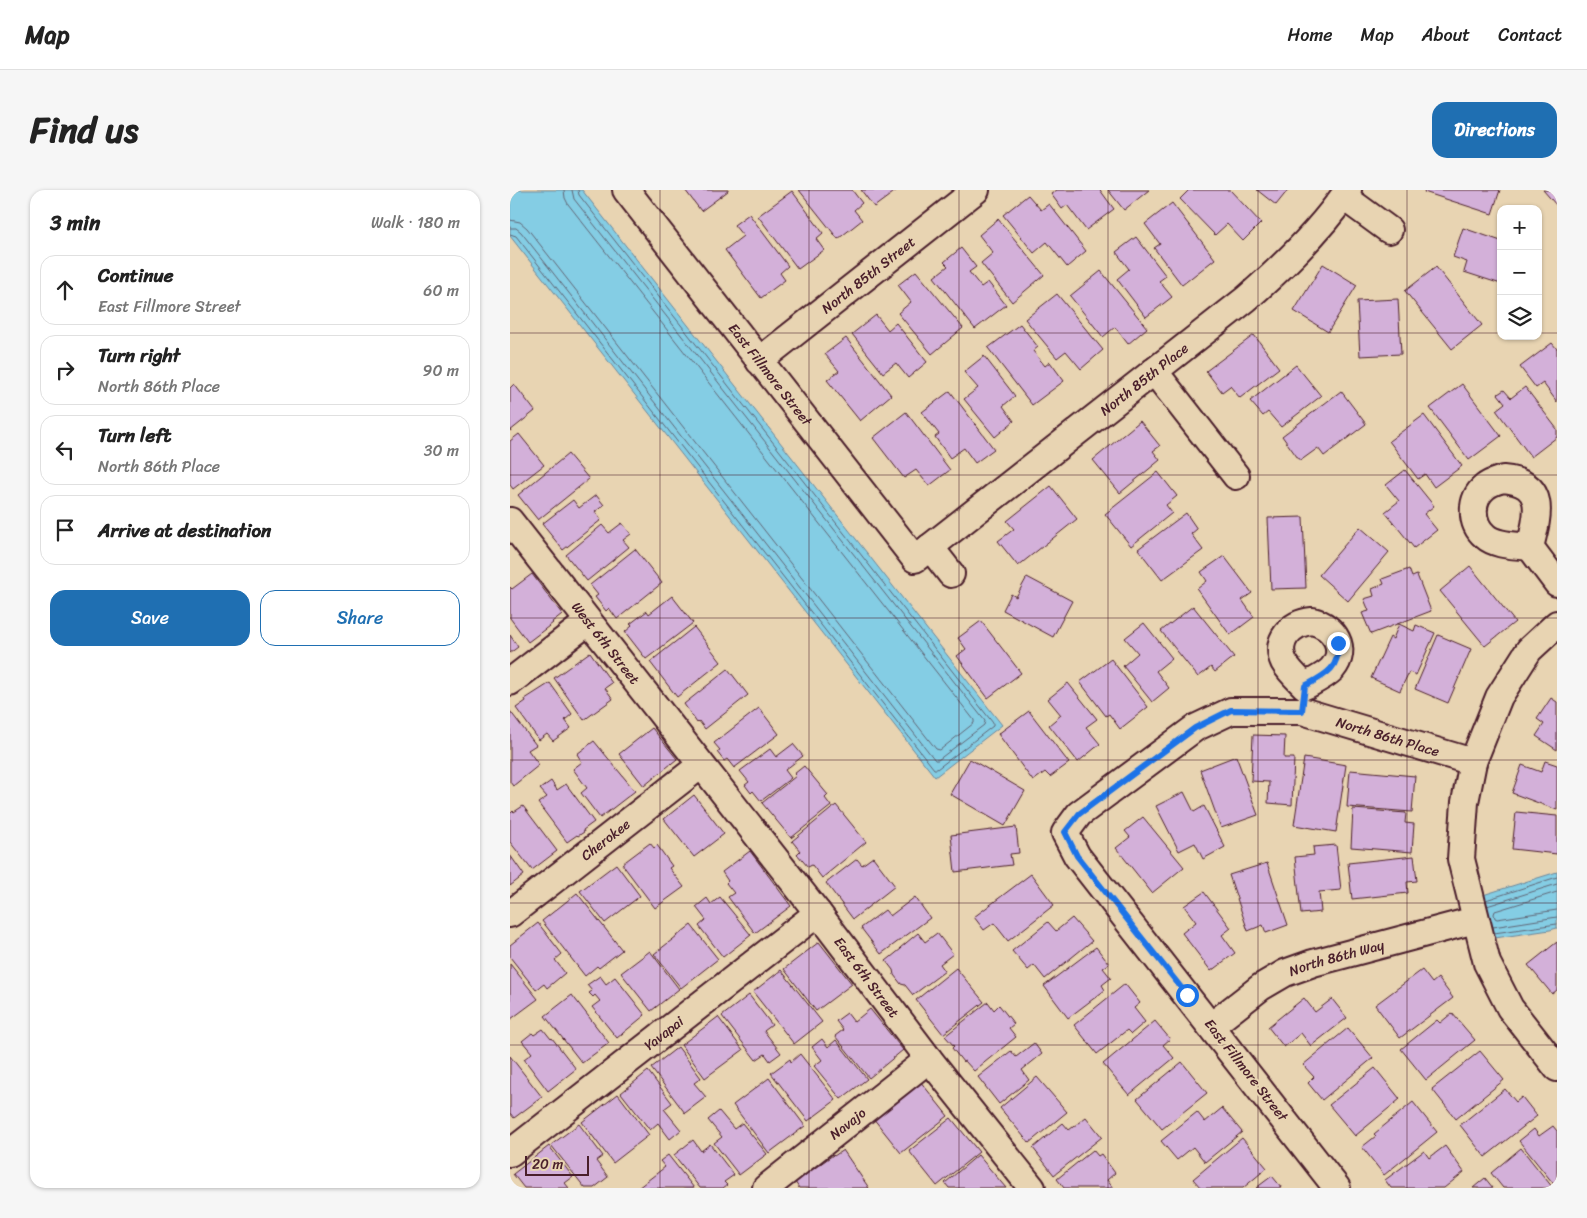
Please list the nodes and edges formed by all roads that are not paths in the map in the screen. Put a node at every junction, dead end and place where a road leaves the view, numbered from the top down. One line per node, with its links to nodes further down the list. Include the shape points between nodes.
1 (626, 190): 5 (street, East Fillmore Street)
2 (976, 190): 5 (street, North 85th Street)
3 (1346, 193): 4 (street, North 85th Place); 6 (street, North 85th Place, via 1319,229 1272,277)
4 (1390, 230)
5 (759, 361): 10 (street, East Fillmore Street)
6 (1154, 371): 7 (street); 10 (street, North 85th Place)
7 (1236, 476)
8 (510, 521): 13 (street, West 6th Street)
9 (1530, 547): 12 (street)
10 (922, 553): 11 (street)
11 (951, 574)
12 (1557, 583)
13 (588, 622): 15 (street); 17 (street, West 6th Street)
14 (1557, 624): 16 (street, via 1529,650 1498,697)
15 (510, 682)
16 (1473, 762): 18 (street, North 86th Place, via 1304,698 1231,710 1195,728 1079,814); 21 (street, via 1465,802 1461,859)
17 (701, 765): 19 (street, East 6th Street); 20 (street, Cherokee)
18 (1065, 832): 22 (street, East Fillmore Street, via 1077,856)
19 (818, 913): 23 (street, East 6th Street); 25 (street, Yavapai)
20 (510, 914)
21 (1475, 920): 22 (street, North 86th Way, via 1285,973 1261,987); 24 (street, via 1487,963 1510,1008)
22 (1211, 1026): 28 (street, East Fillmore Street)
23 (929, 1059): 26 (street, Navajo); 27 (street, East 6th Street)
24 (1557, 1068)
25 (510, 1153)
26 (767, 1188)
27 (1032, 1188)
28 (1337, 1188)

